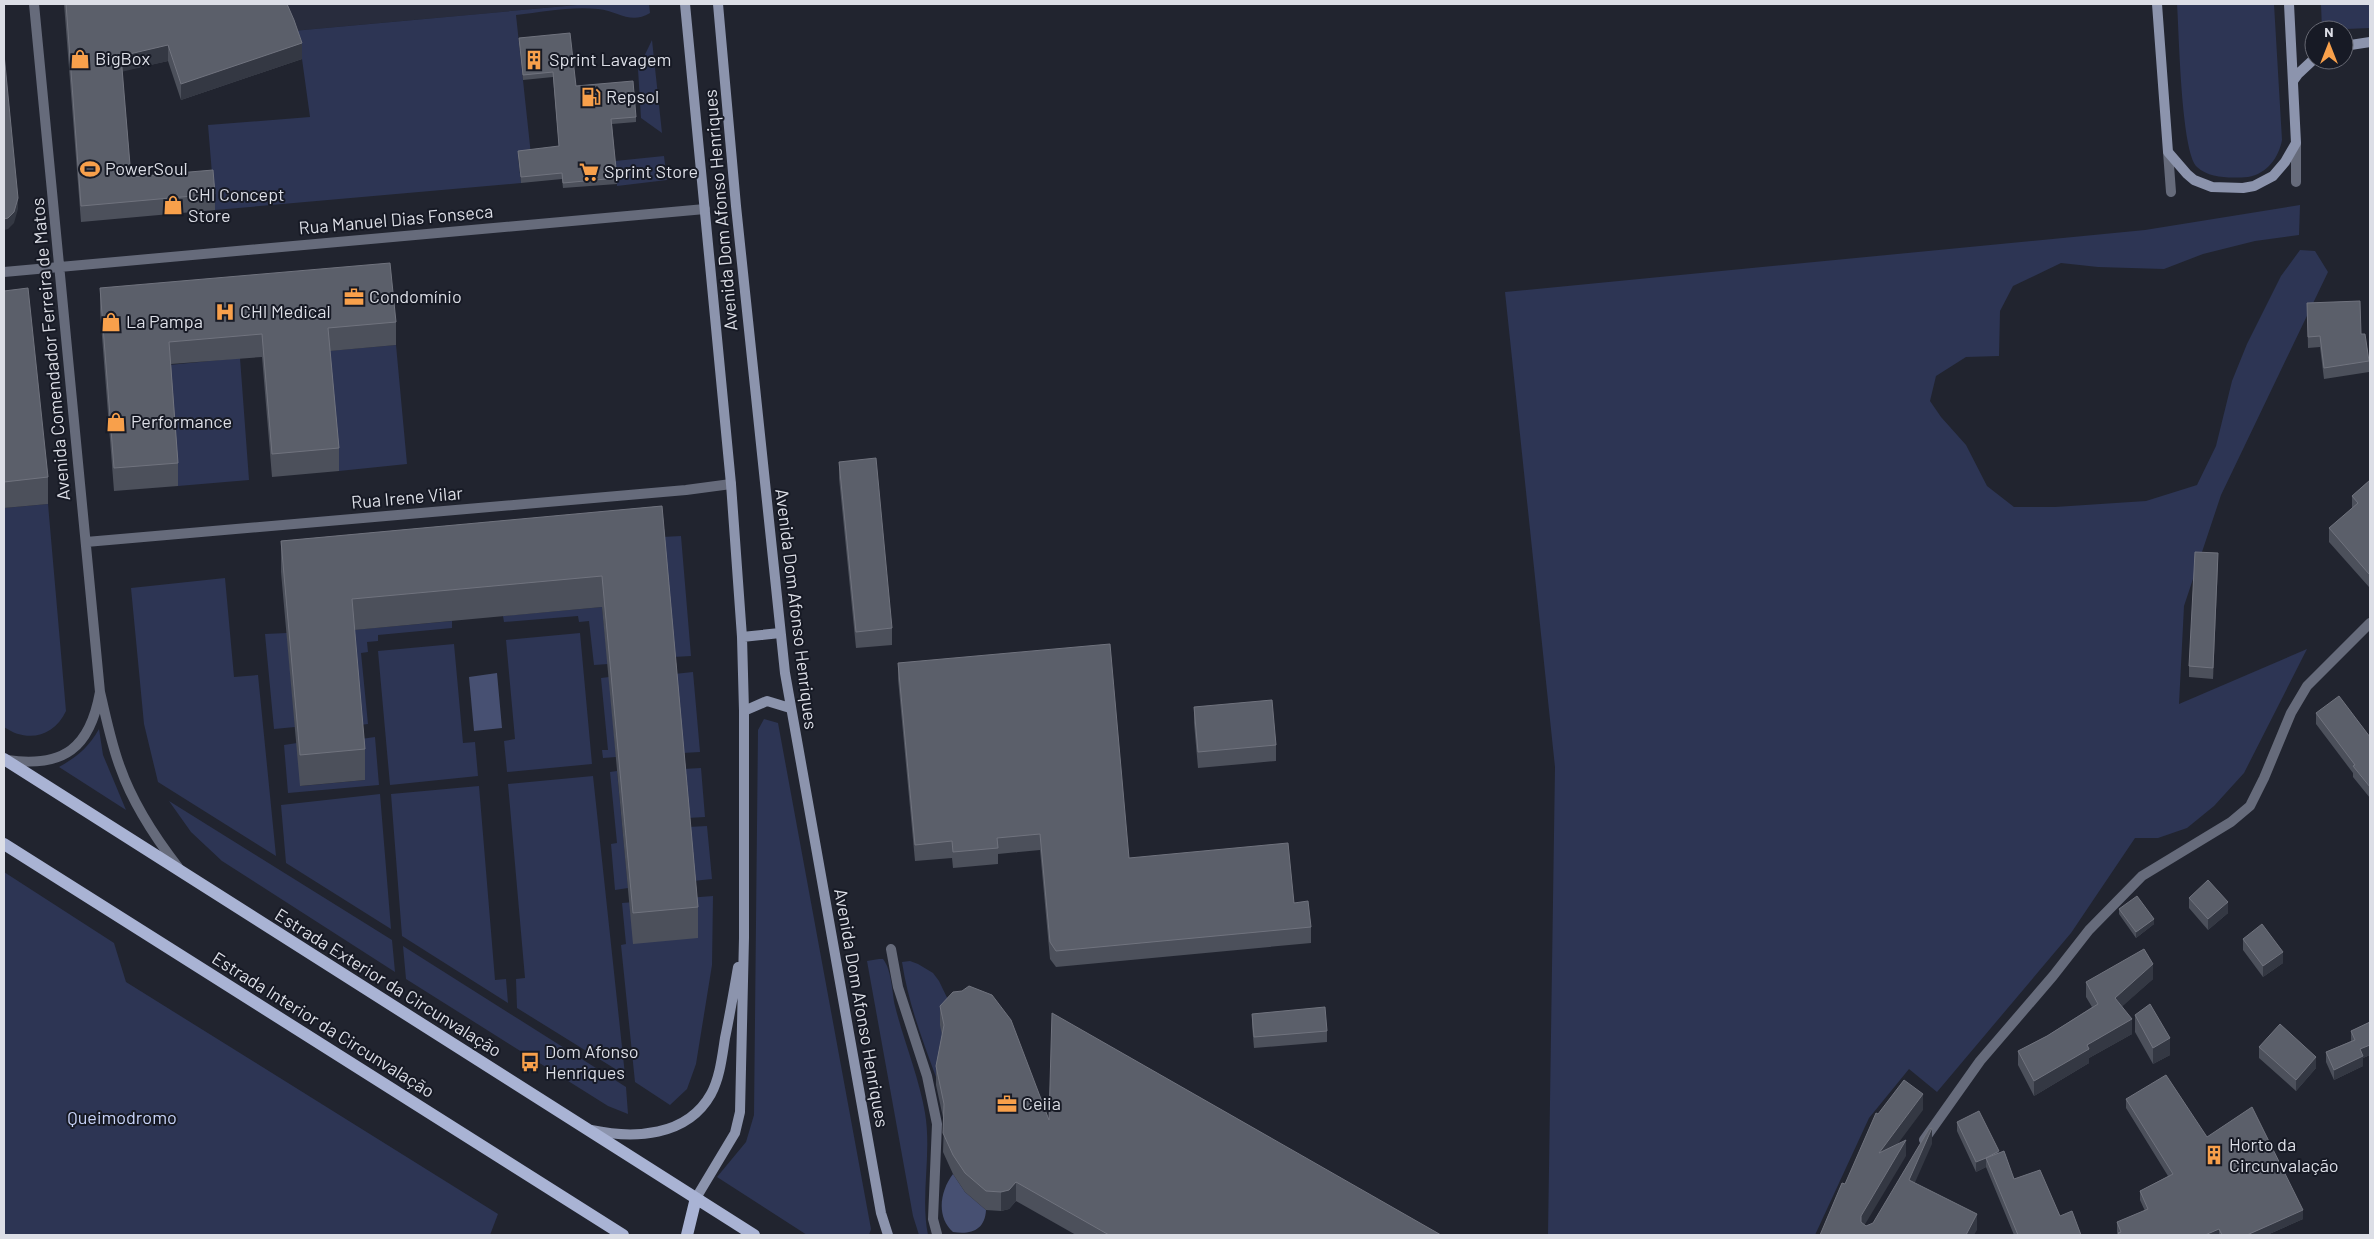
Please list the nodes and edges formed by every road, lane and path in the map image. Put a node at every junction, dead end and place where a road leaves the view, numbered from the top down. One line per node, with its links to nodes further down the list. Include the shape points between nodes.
1 (34, 4): 15 (street, Avenida Comendador Ferreira de Matos)
2 (685, 4): 14 (main road, Avenida Dom Afonso Henriques)
3 (718, 4): 20 (main road, Avenida Dom Afonso Henriques)
4 (2157, 4): 11 (main road)
5 (2289, 4): 9 (main road)
6 (2370, 42): 7 (main road)
7 (2354, 44)
8 (2304, 68): 9 (main road)
9 (2294, 80): 10 (main road)
10 (2296, 143): 11 (main road, via 2273,176 2265,182 2243,188 2212,187 2194,180); 12 (street)
11 (2168, 152): 13 (street)
12 (2296, 182)
13 (2171, 192)
14 (704, 209): 15 (street, Rua Manuel Dias Fonseca); 17 (main road, Avenida Dom Afonso Henriques)
15 (60, 267): 16 (street, Rua Manuel Dias Fonseca); 18 (street, Avenida Comendador Ferreira de Matos)
16 (4, 272)
17 (730, 484): 18 (street, Rua Irene Vilar); 21 (main road, Avenida Dom Afonso Henriques)
18 (86, 542): 22 (street, Avenida Comendador Ferreira de Matos)
19 (2368, 625): 31 (street, via 2307,686 2291,713 2250,806 2231,822 2142,876 2089,930 1980,1061)
20 (780, 633): 21 (main road); 23 (main road, Avenida Dom Afonso Henriques)
21 (742, 637): 24 (main road, Avenida Dom Afonso Henriques)
22 (100, 692): 25 (street, Avenida Comendador Ferreira de Matos, via 95,717 86,735 73,748 45,762); 27 (street, Avenida Comendador Ferreira de Matos, via 120,767 132,795 153,835)
23 (790, 708): 24 (main road, via 767,701); 33 (main road, Avenida Dom Afonso Henriques)
24 (744, 711): 28 (main road, Avenida Dom Afonso Henriques)
25 (4, 759): 27 (main road, Estrada Exterior da Circunvalação)
26 (4, 844): 35 (main road, Estrada Interior da Circunvalação)
27 (183, 874): 30 (main road, Estrada Exterior da Circunvalação)
28 (744, 938): 30 (main road, via 720,1068 703,1106 679,1124 646,1134 611,1134); 32 (main road, Avenida Dom Afonso Henriques, via 740,1112 735,1133)
29 (891, 949): 34 (street, via 898,987 927,1076 937,1124 933,1219)
30 (587, 1128): 32 (main road, Estrada Exterior da Circunvalação)
31 (1916, 1152)
32 (696, 1198): 36 (main road); 37 (main road, Estrada Exterior da Circunvalação)
33 (881, 1213): 38 (main road); 39 (main road)
34 (936, 1234)
35 (623, 1235)
36 (687, 1235)
37 (754, 1235)
38 (881, 1235)
39 (888, 1235)

